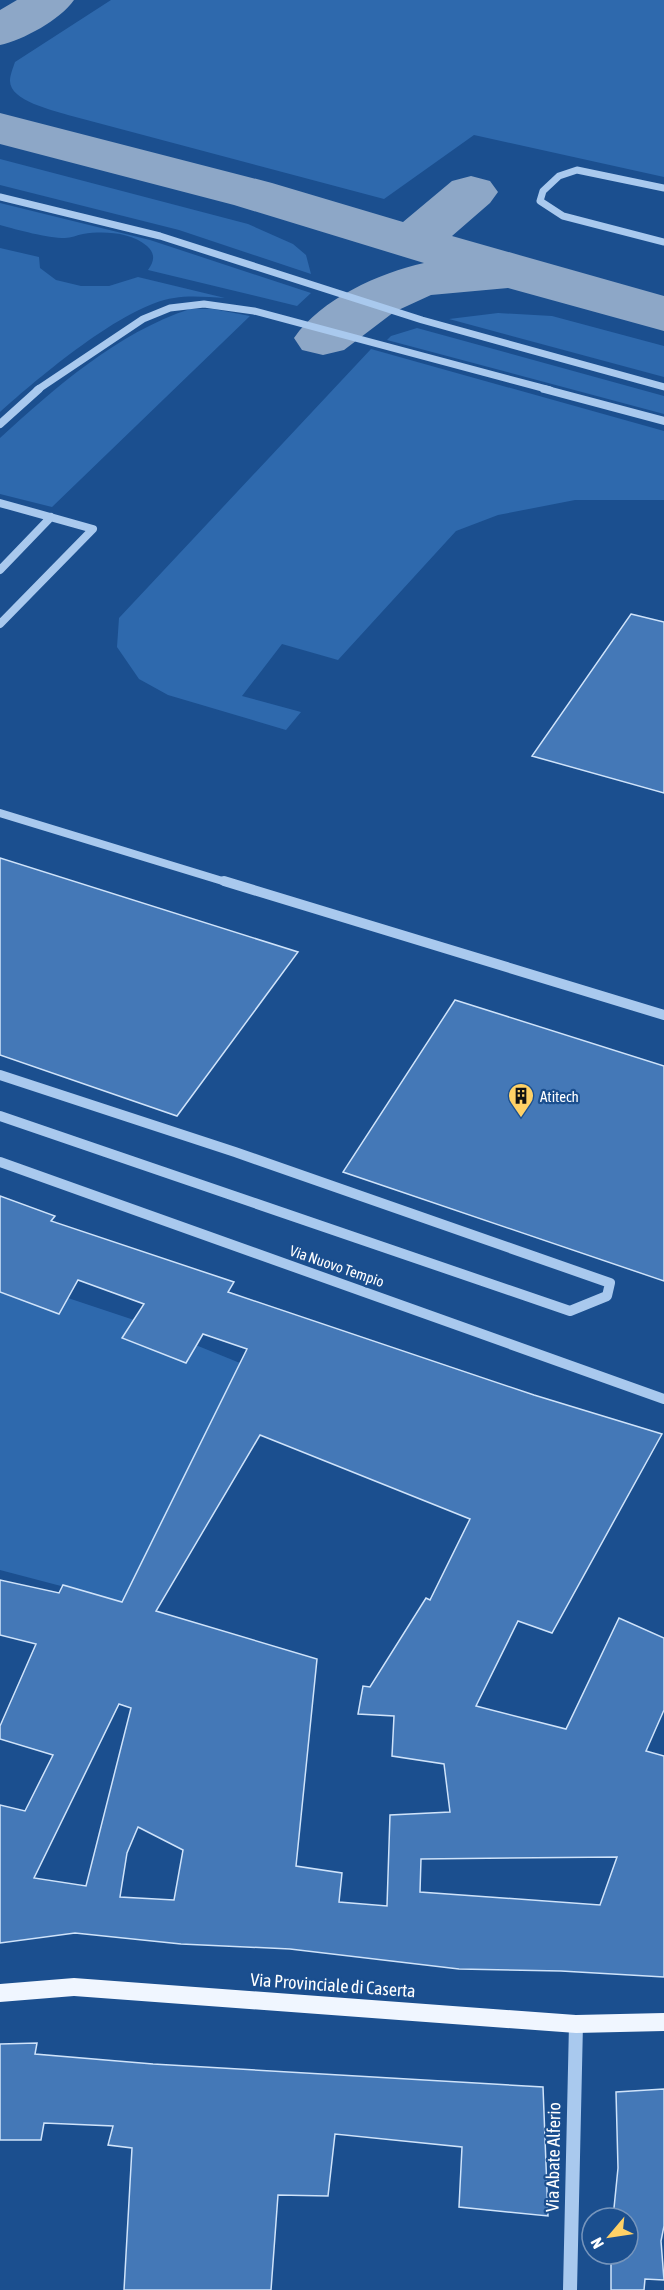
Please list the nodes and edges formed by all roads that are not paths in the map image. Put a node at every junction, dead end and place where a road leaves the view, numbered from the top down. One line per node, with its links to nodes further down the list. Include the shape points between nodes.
1 (664, 188): 3 (street, via 577,170 559,176 543,191 540,201 563,216)
2 (0, 196): 4 (street, via 160,236 422,320)
3 (664, 242)
4 (664, 387)
5 (664, 421): 6 (street, via 254,311 204,304 170,308 120,332 43,385)
6 (0, 424)
7 (2, 506): 8 (street)
8 (51, 517): 9 (street); 10 (street, via 93,529)
9 (0, 570)
10 (0, 624)
11 (0, 813): 12 (street)
12 (664, 1015)
13 (0, 1075): 14 (street, via 610,1283 607,1296 570,1311)
14 (0, 1116)
15 (0, 1162): 16 (street, Via Nuovo Tempio)
16 (664, 1399)
17 (0, 1993): 19 (main road, Via Provinciale di Caserta, via 74,1987)
18 (664, 2022): 19 (main road, Via Provinciale di Caserta)
19 (576, 2024): 20 (street, Via Abate Alferio)
20 (570, 2290)

